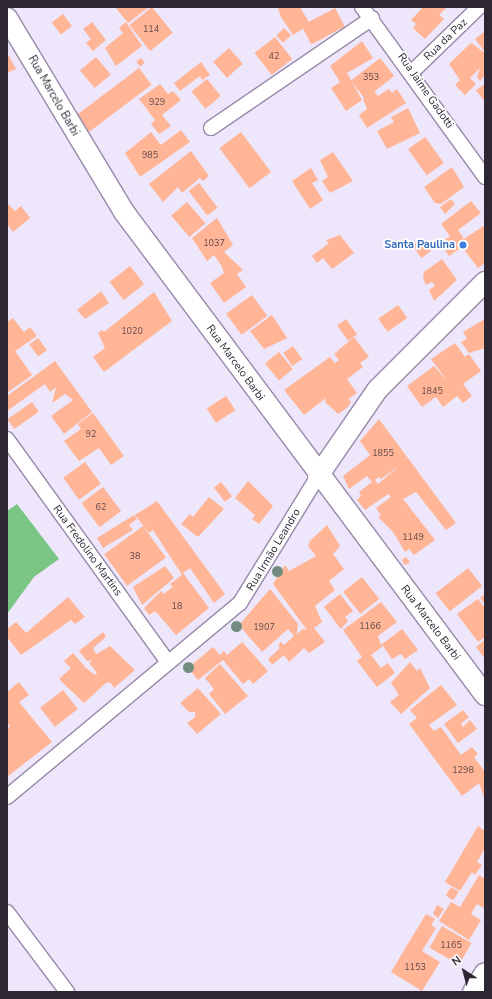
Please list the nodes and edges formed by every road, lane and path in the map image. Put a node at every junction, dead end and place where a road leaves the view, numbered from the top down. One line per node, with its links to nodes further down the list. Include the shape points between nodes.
1 (362, 7): 4 (street, Rua Jaime Gadotti)
2 (479, 7): 5 (street, Rua da Paz)
3 (7, 18): 10 (street, Rua Marcelo Barbi, via 124,212)
4 (372, 18): 5 (street, Rua Jaime Gadotti); 6 (street)
5 (412, 72): 7 (street, Rua Jaime Gadotti)
6 (211, 128)
7 (485, 177)
8 (485, 282): 10 (street, Rua Irmão Leandro, via 377,390)
9 (7, 439): 11 (street, Rua Fredolino Martins)
10 (318, 476): 11 (street, Rua Irmão Leandro, via 240,603); 12 (street, Rua Marcelo Barbi)
11 (168, 662): 13 (street, Rua Irmão Leandro)
12 (485, 695)
13 (7, 797)
14 (7, 912): 16 (street)
15 (485, 973): 17 (street)
16 (67, 992)
17 (473, 992)

